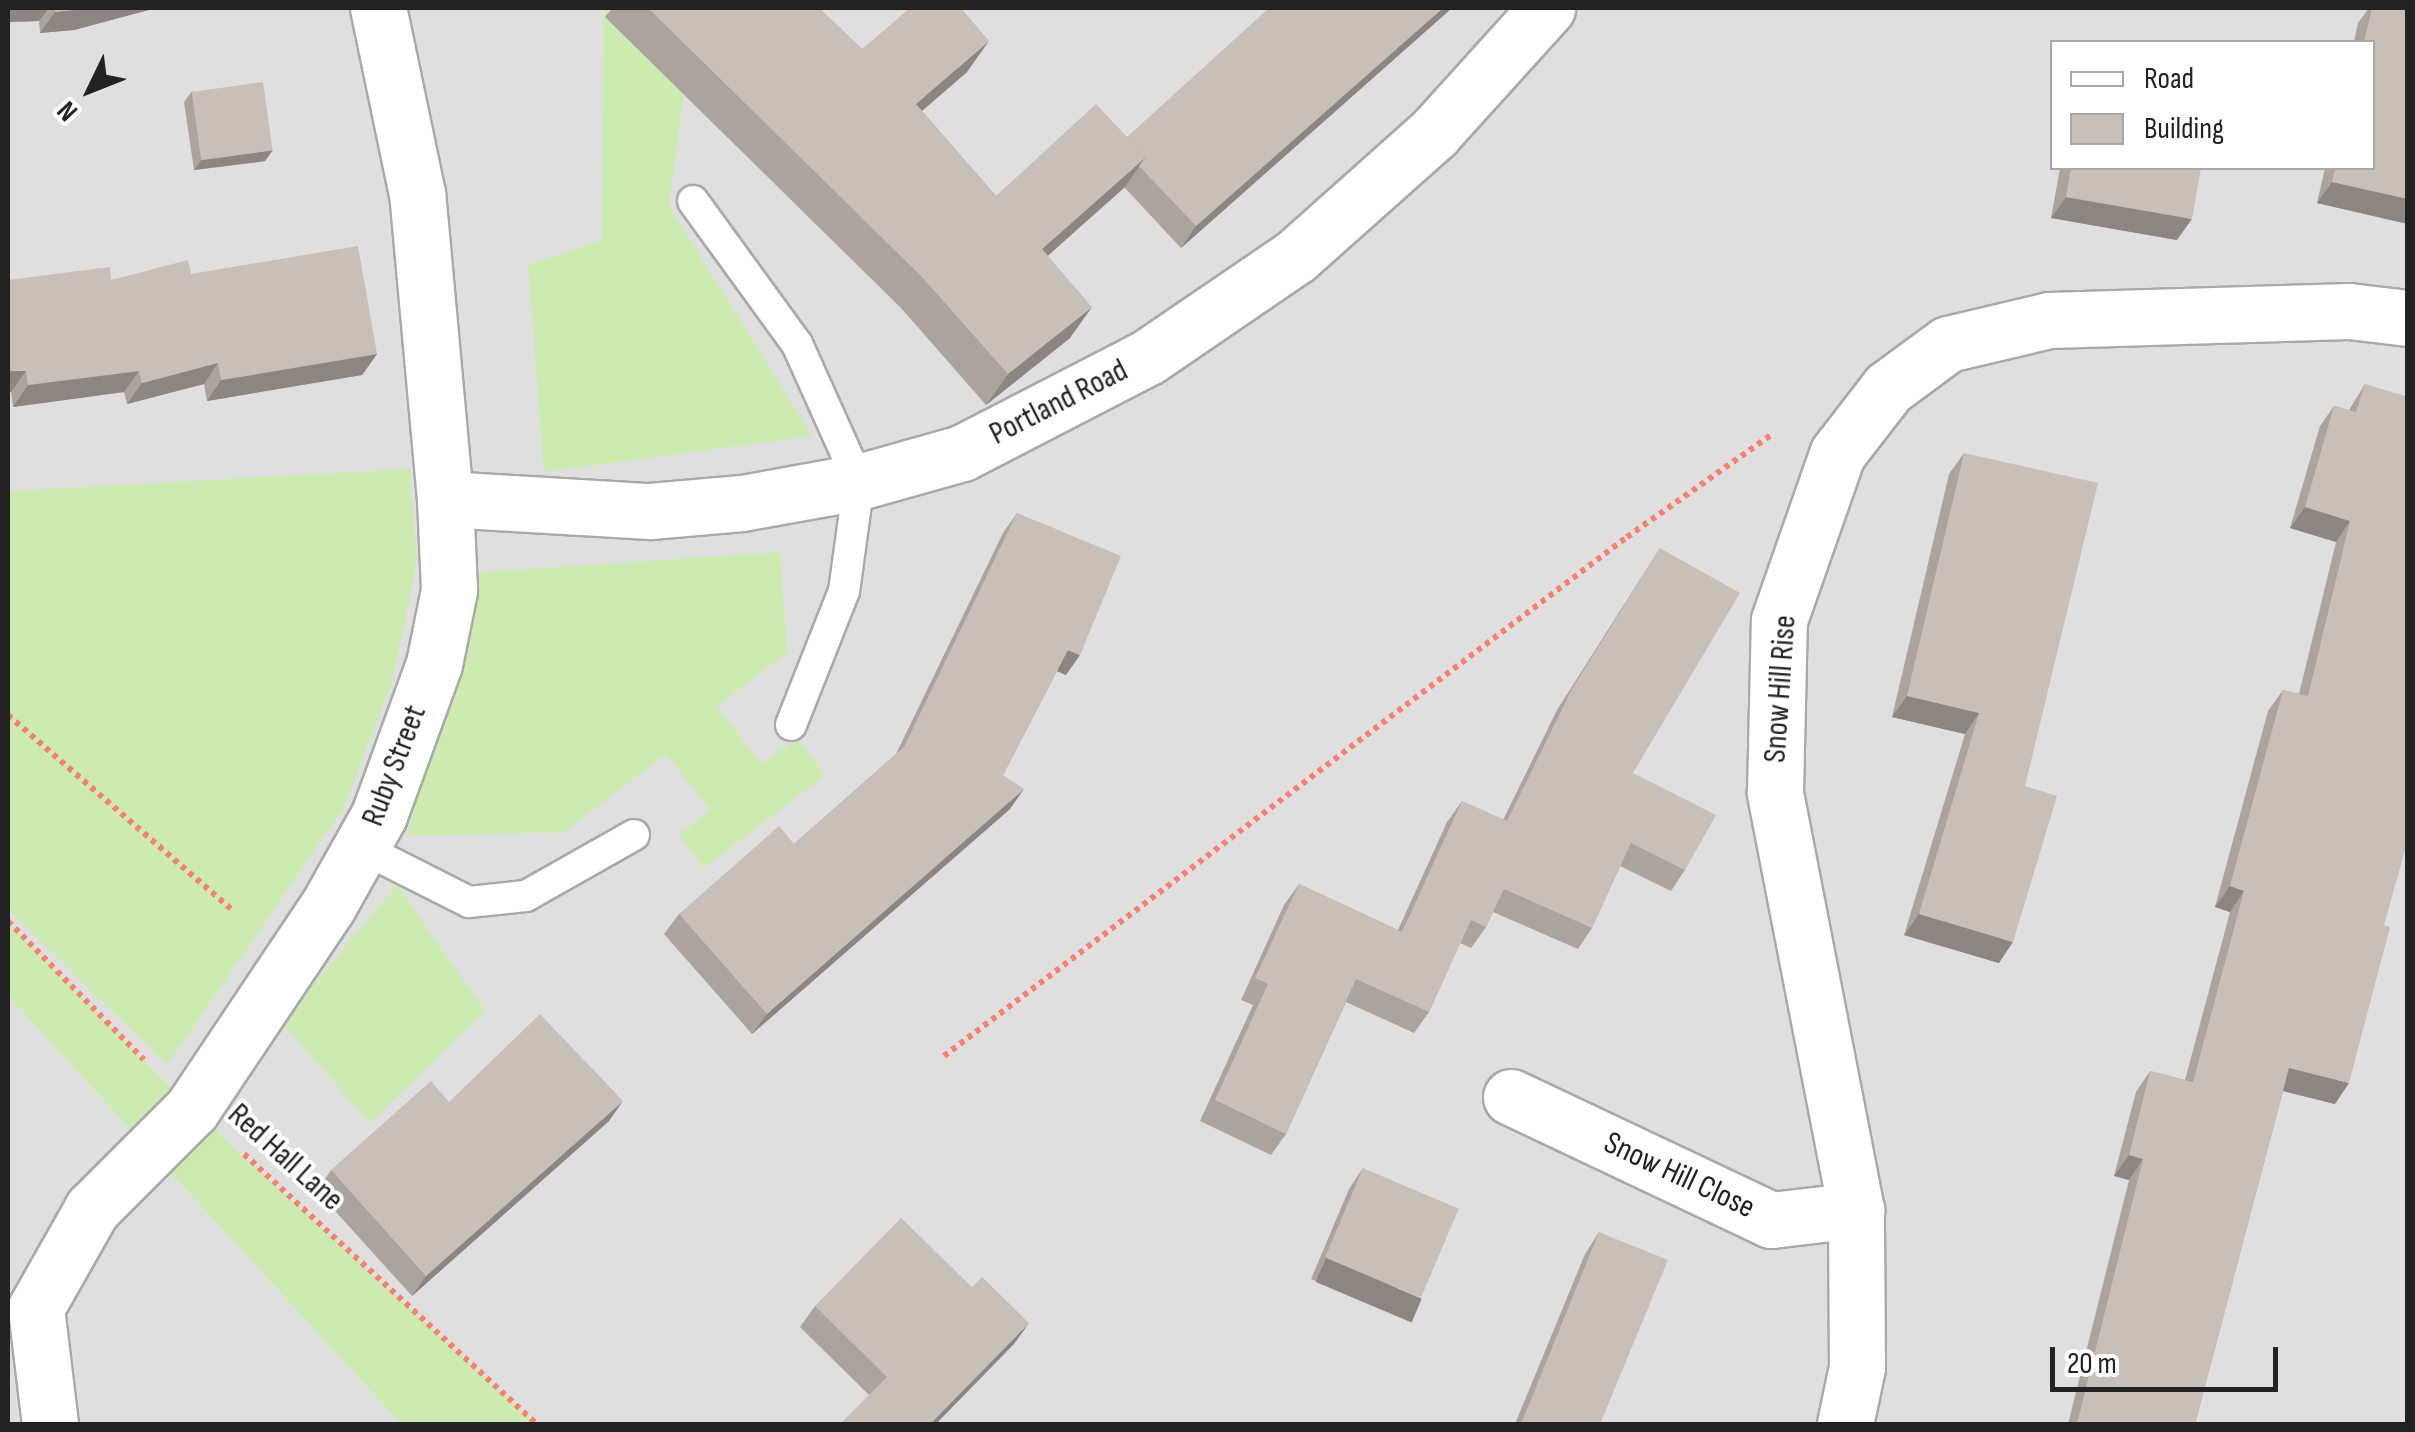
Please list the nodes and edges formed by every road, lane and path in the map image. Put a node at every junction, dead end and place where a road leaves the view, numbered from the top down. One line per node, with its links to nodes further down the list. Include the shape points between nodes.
1 (378, 8): 7 (street, Ruby Street, via 417,194)
2 (1547, 8): 6 (street, Portland Road, via 1385,180 1218,313 962,452)
3 (694, 201): 6 (lane, via 797,344)
4 (2408, 318): 17 (street, Snow Hill Rise, via 2349,311 2050,320 1948,344 1888,388 1837,454 1780,620 1775,792)
5 (1788, 428): 14 (path, via 1627,537)
6 (859, 482): 7 (street, Portland Road, via 650,511); 9 (lane, via 844,591)
7 (445, 499): 11 (street, Ruby Street, via 448,590 434,664)
8 (8, 715): 12 (path)
9 (791, 725)
10 (634, 835): 11 (lane, via 526,896 469,902)
11 (362, 848): 16 (street, Ruby Street)
12 (231, 909)
13 (8, 921): 16 (path, Red Hall Lane)
14 (944, 1056)
15 (1511, 1096): 17 (street, Snow Hill Close, via 1771,1220)
16 (192, 1109): 18 (street, Ruby Street, via 92,1209); 20 (path, Red Hall Lane)
17 (1856, 1210): 21 (street, Snow Hill Rise, via 1857,1367)
18 (22, 1307): 19 (street, Ruby Street)
19 (50, 1424)
20 (537, 1424)
21 (1845, 1424)

